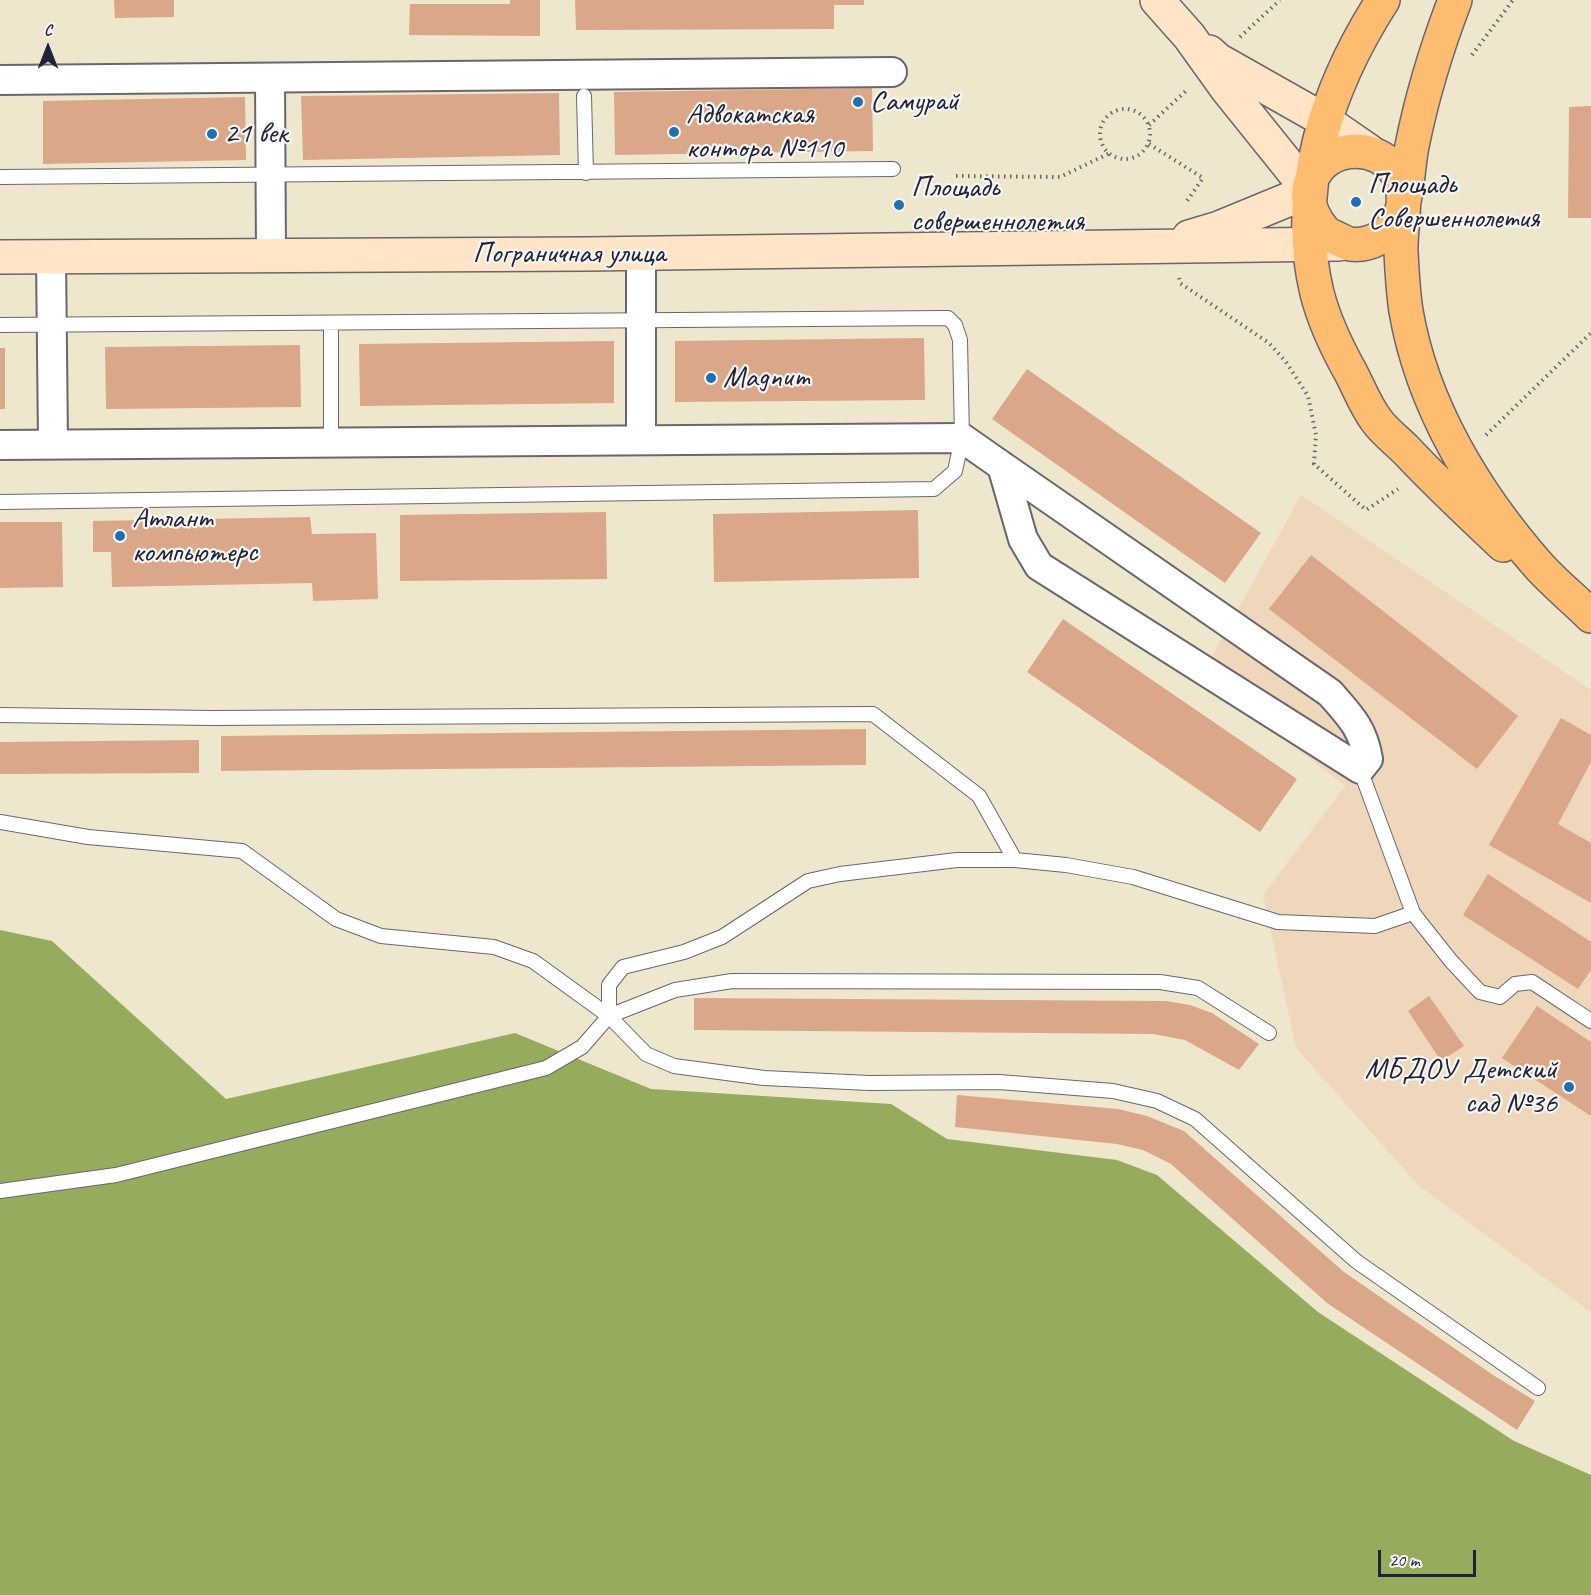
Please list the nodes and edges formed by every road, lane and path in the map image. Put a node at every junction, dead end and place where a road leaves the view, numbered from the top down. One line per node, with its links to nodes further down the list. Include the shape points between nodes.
1 (1383, 0): 11 (main road, via 1345,69)
2 (1455, 0): 21 (main road, via 1427,83)
3 (1513, 0): 6 (path)
4 (1159, 1): 5 (main road)
5 (1189, 36): 11 (main road, via 1218,60); 20 (main road)
6 (1468, 66)
7 (892, 72): 8 (street)
8 (270, 78): 9 (street); 17 (street)
9 (0, 80)
10 (584, 96): 16 (lane)
11 (1324, 120): 13 (main road); 20 (main road)
12 (1149, 144): 14 (path, via 1135,157 1126,159); 14 (path, via 1151,135 1144,117 1135,111 1115,111 1101,127 1100,137); 22 (path, via 1203,177 1188,201 1170,216)
13 (1369, 151): 20 (main road, via 1351,150 1330,158 1317,171); 21 (main road, via 1389,162 1400,180)
14 (1110, 153): 18 (path, via 1060,177)
15 (893, 170): 16 (lane)
16 (586, 173): 17 (lane)
17 (270, 175): 19 (lane); 26 (street)
18 (956, 176)
19 (0, 177)
20 (1309, 191): 22 (main road, Пограничная улица); 23 (main road, via 1313,217 1327,234); 24 (main road)
21 (1403, 200): 23 (main road, via 1399,218 1387,233 1374,242); 24 (main road, via 1401,251 1406,310 1420,368 1444,426 1504,521 1539,565 1591,616 1515,556 1377,421 1334,342 1317,294)
22 (1174, 244): 24 (main road, Пограничная улица); 25 (main road, Пограничная улица); 40 (path, via 1180,284 1269,343 1286,362 1308,396 1317,435 1314,464)
23 (1350, 244): 24 (main road, Пограничная улица)
24 (1310, 245)
25 (640, 254): 26 (main road, Пограничная улица); 29 (street)
26 (271, 256): 28 (main road, Пограничная улица)
27 (0, 257): 28 (main road, Пограничная улица)
28 (51, 257): 32 (street)
29 (640, 321): 30 (lane); 33 (lane, via 948,318 960,340); 34 (street)
30 (331, 323): 32 (lane); 35 (lane)
31 (0, 325): 32 (lane)
32 (52, 325): 36 (street)
33 (962, 438): 34 (street); 38 (street); 39 (lane, via 955,471 934,489)
34 (641, 440): 35 (street)
35 (331, 442): 36 (street)
36 (53, 444): 37 (street)
37 (0, 445)
38 (1002, 466): 42 (street, via 1023,539 1039,566); 42 (street, via 1330,693 1353,719 1365,741 1368,759)
39 (0, 502)
40 (1366, 510)
41 (0, 715): 44 (lane, via 223,718 873,714 978,796)
42 (1360, 769): 45 (lane)
43 (0, 822): 46 (lane, via 88,837 242,851 336,919 381,936 494,947 533,961)
44 (1015, 860): 45 (lane, via 1133,878 1278,922 1375,926); 46 (lane, via 957,860 808,881 722,937 684,952 623,967 609,985)
45 (1413, 914): 47 (lane, via 1480,992 1500,997 1515,984 1532,982)
46 (609, 1016): 48 (lane, via 675,990 732,981 1160,982 1198,988); 49 (lane, via 582,1047 546,1068 116,1175); 50 (lane, via 646,1054 674,1066 764,1078 869,1083 999,1082 1113,1091 1157,1101 1195,1119 1356,1261)
47 (1591, 1021)
48 (1269, 1033)
49 (0, 1191)
50 (1539, 1388)

